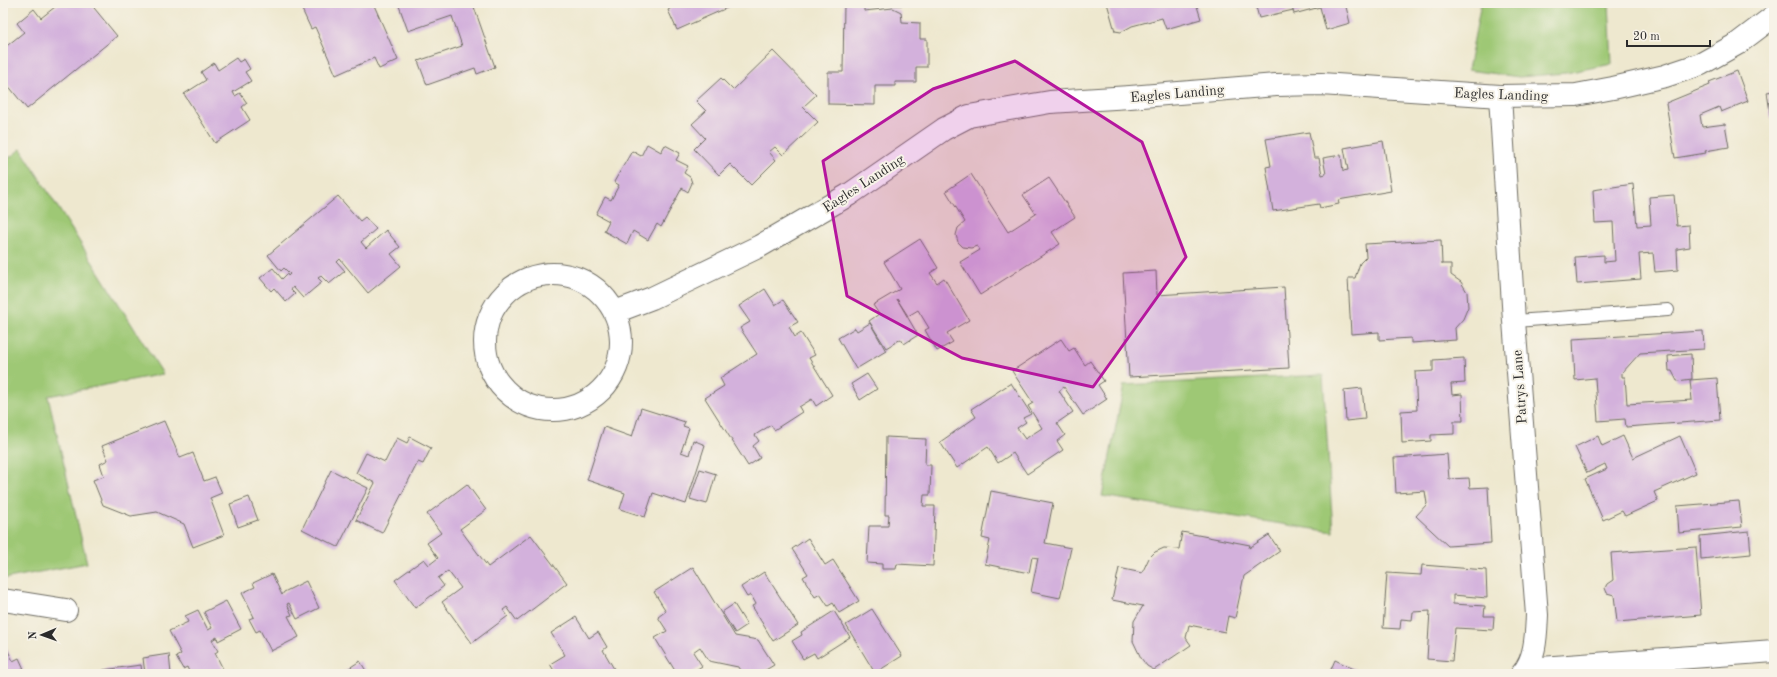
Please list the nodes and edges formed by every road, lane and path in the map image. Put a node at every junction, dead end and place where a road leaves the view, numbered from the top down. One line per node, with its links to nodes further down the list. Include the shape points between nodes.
1 (1774, 16): 2 (street, Eagles Landing, via 1737,44 1701,64 1665,76 1576,95)
2 (1500, 96): 4 (street, Eagles Landing, via 1321,84 1276,85 1050,102 969,116 944,129 850,194 760,246 652,298); 5 (street, Patrys Lane)
3 (1668, 310): 5 (lane)
4 (615, 312): 4 (street, via 620,330 621,350 616,369 601,390 574,408 555,411 535,408 518,401 502,388 492,372 486,354 485,334 490,315 500,298 514,285 532,276 551,273 571,276 588,283 604,296)
5 (1514, 321): 9 (street, Patrys Lane, via 1537,615 1535,645)
6 (3, 600): 7 (street)
7 (66, 610)
8 (1774, 651): 9 (street)
9 (1524, 672)

